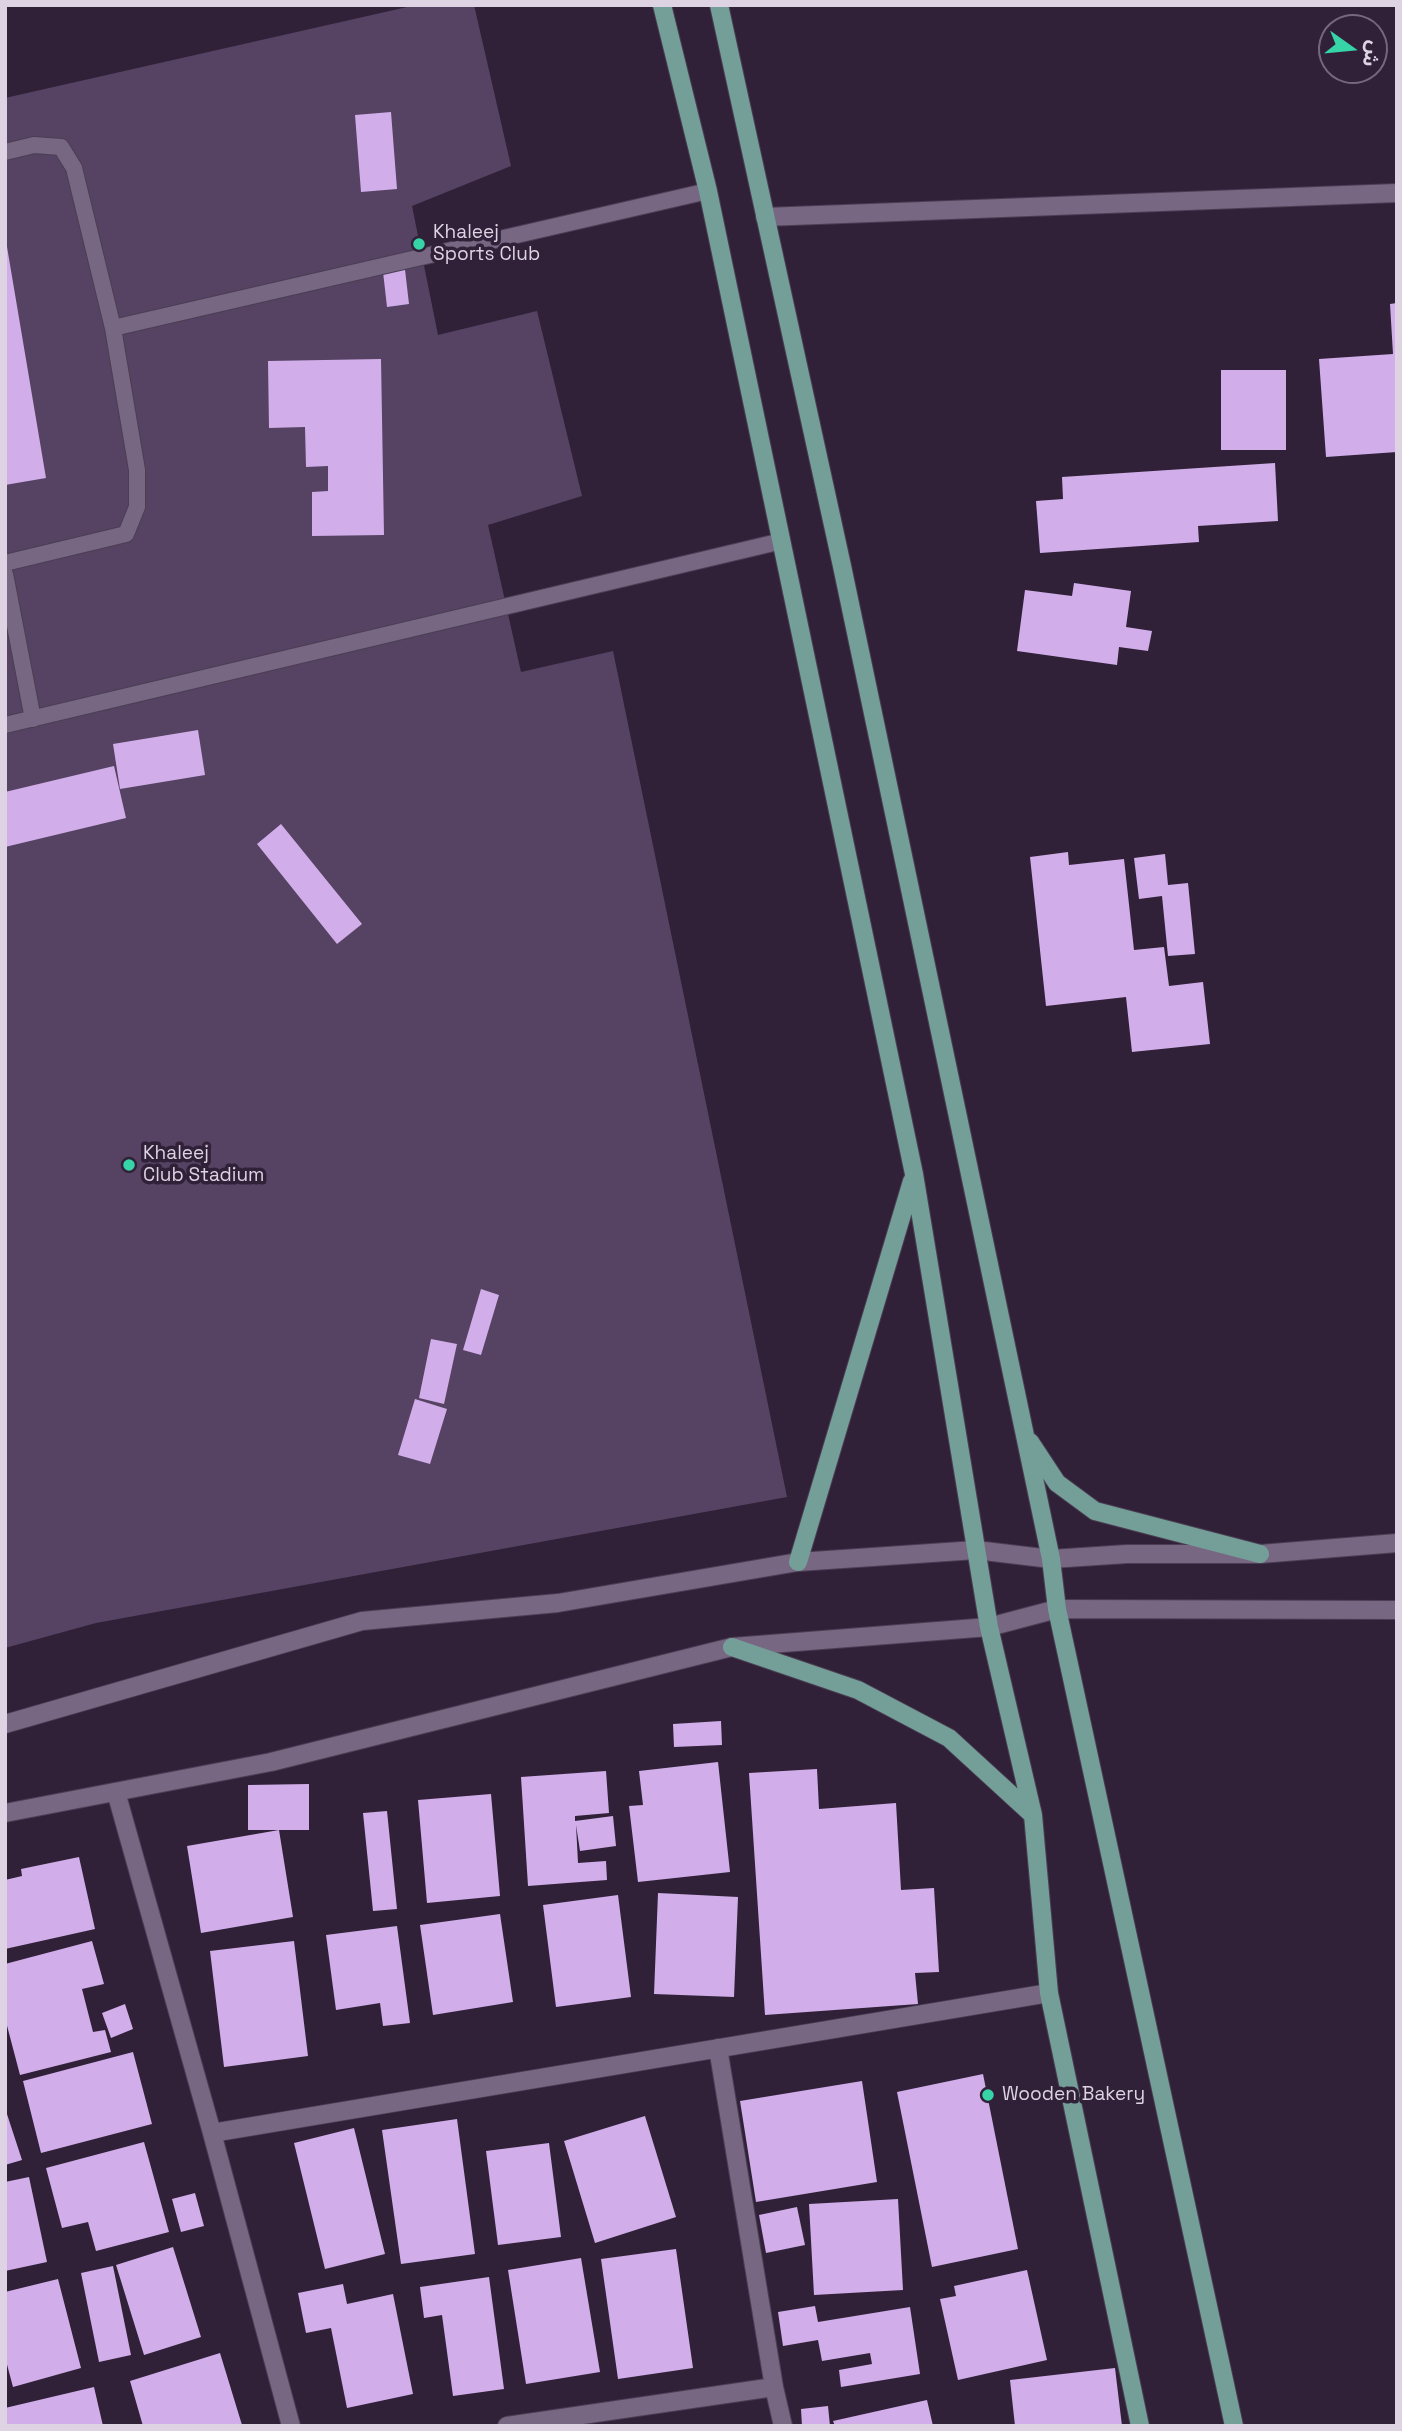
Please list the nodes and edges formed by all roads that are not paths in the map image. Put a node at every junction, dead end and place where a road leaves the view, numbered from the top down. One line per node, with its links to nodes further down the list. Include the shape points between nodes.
1 (662, 5): 4 (main road)
2 (719, 5): 6 (main road)
3 (5, 152): 7 (lane, via 34,145 61,147 74,168)
4 (708, 191): 7 (lane); 8 (main road)
5 (1397, 193): 6 (street)
6 (765, 217): 14 (main road)
7 (113, 328): 9 (lane, via 137,470 137,507 126,534)
8 (782, 541): 11 (lane); 13 (main road)
9 (5, 563)
10 (5, 575): 11 (lane)
11 (33, 719): 12 (lane)
12 (5, 726)
13 (914, 1174): 16 (main road); 19 (main road)
14 (1024, 1434): 17 (main road, via 1057,1483 1096,1511); 18 (main road)
15 (1397, 1543): 17 (street)
16 (976, 1550): 18 (street); 19 (street); 22 (main road)
17 (1260, 1554): 18 (street)
18 (1051, 1559): 20 (main road)
19 (798, 1562): 24 (street, via 558,1603 362,1621)
20 (1057, 1609): 21 (street); 22 (street); 36 (main road)
21 (1397, 1610)
22 (989, 1627): 23 (street); 27 (main road)
23 (732, 1647): 25 (street, via 271,1762); 27 (main road, via 858,1690 949,1738)
24 (5, 1724)
25 (116, 1792): 26 (street); 30 (street)
26 (5, 1813)
27 (1033, 1815): 28 (main road)
28 (1049, 1993): 29 (street); 35 (main road)
29 (718, 2048): 30 (street); 31 (street)
30 (212, 2133): 32 (street)
31 (774, 2388): 33 (street); 34 (street)
32 (291, 2426)
33 (507, 2426)
34 (783, 2426)
35 (1140, 2426)
36 (1234, 2426)

